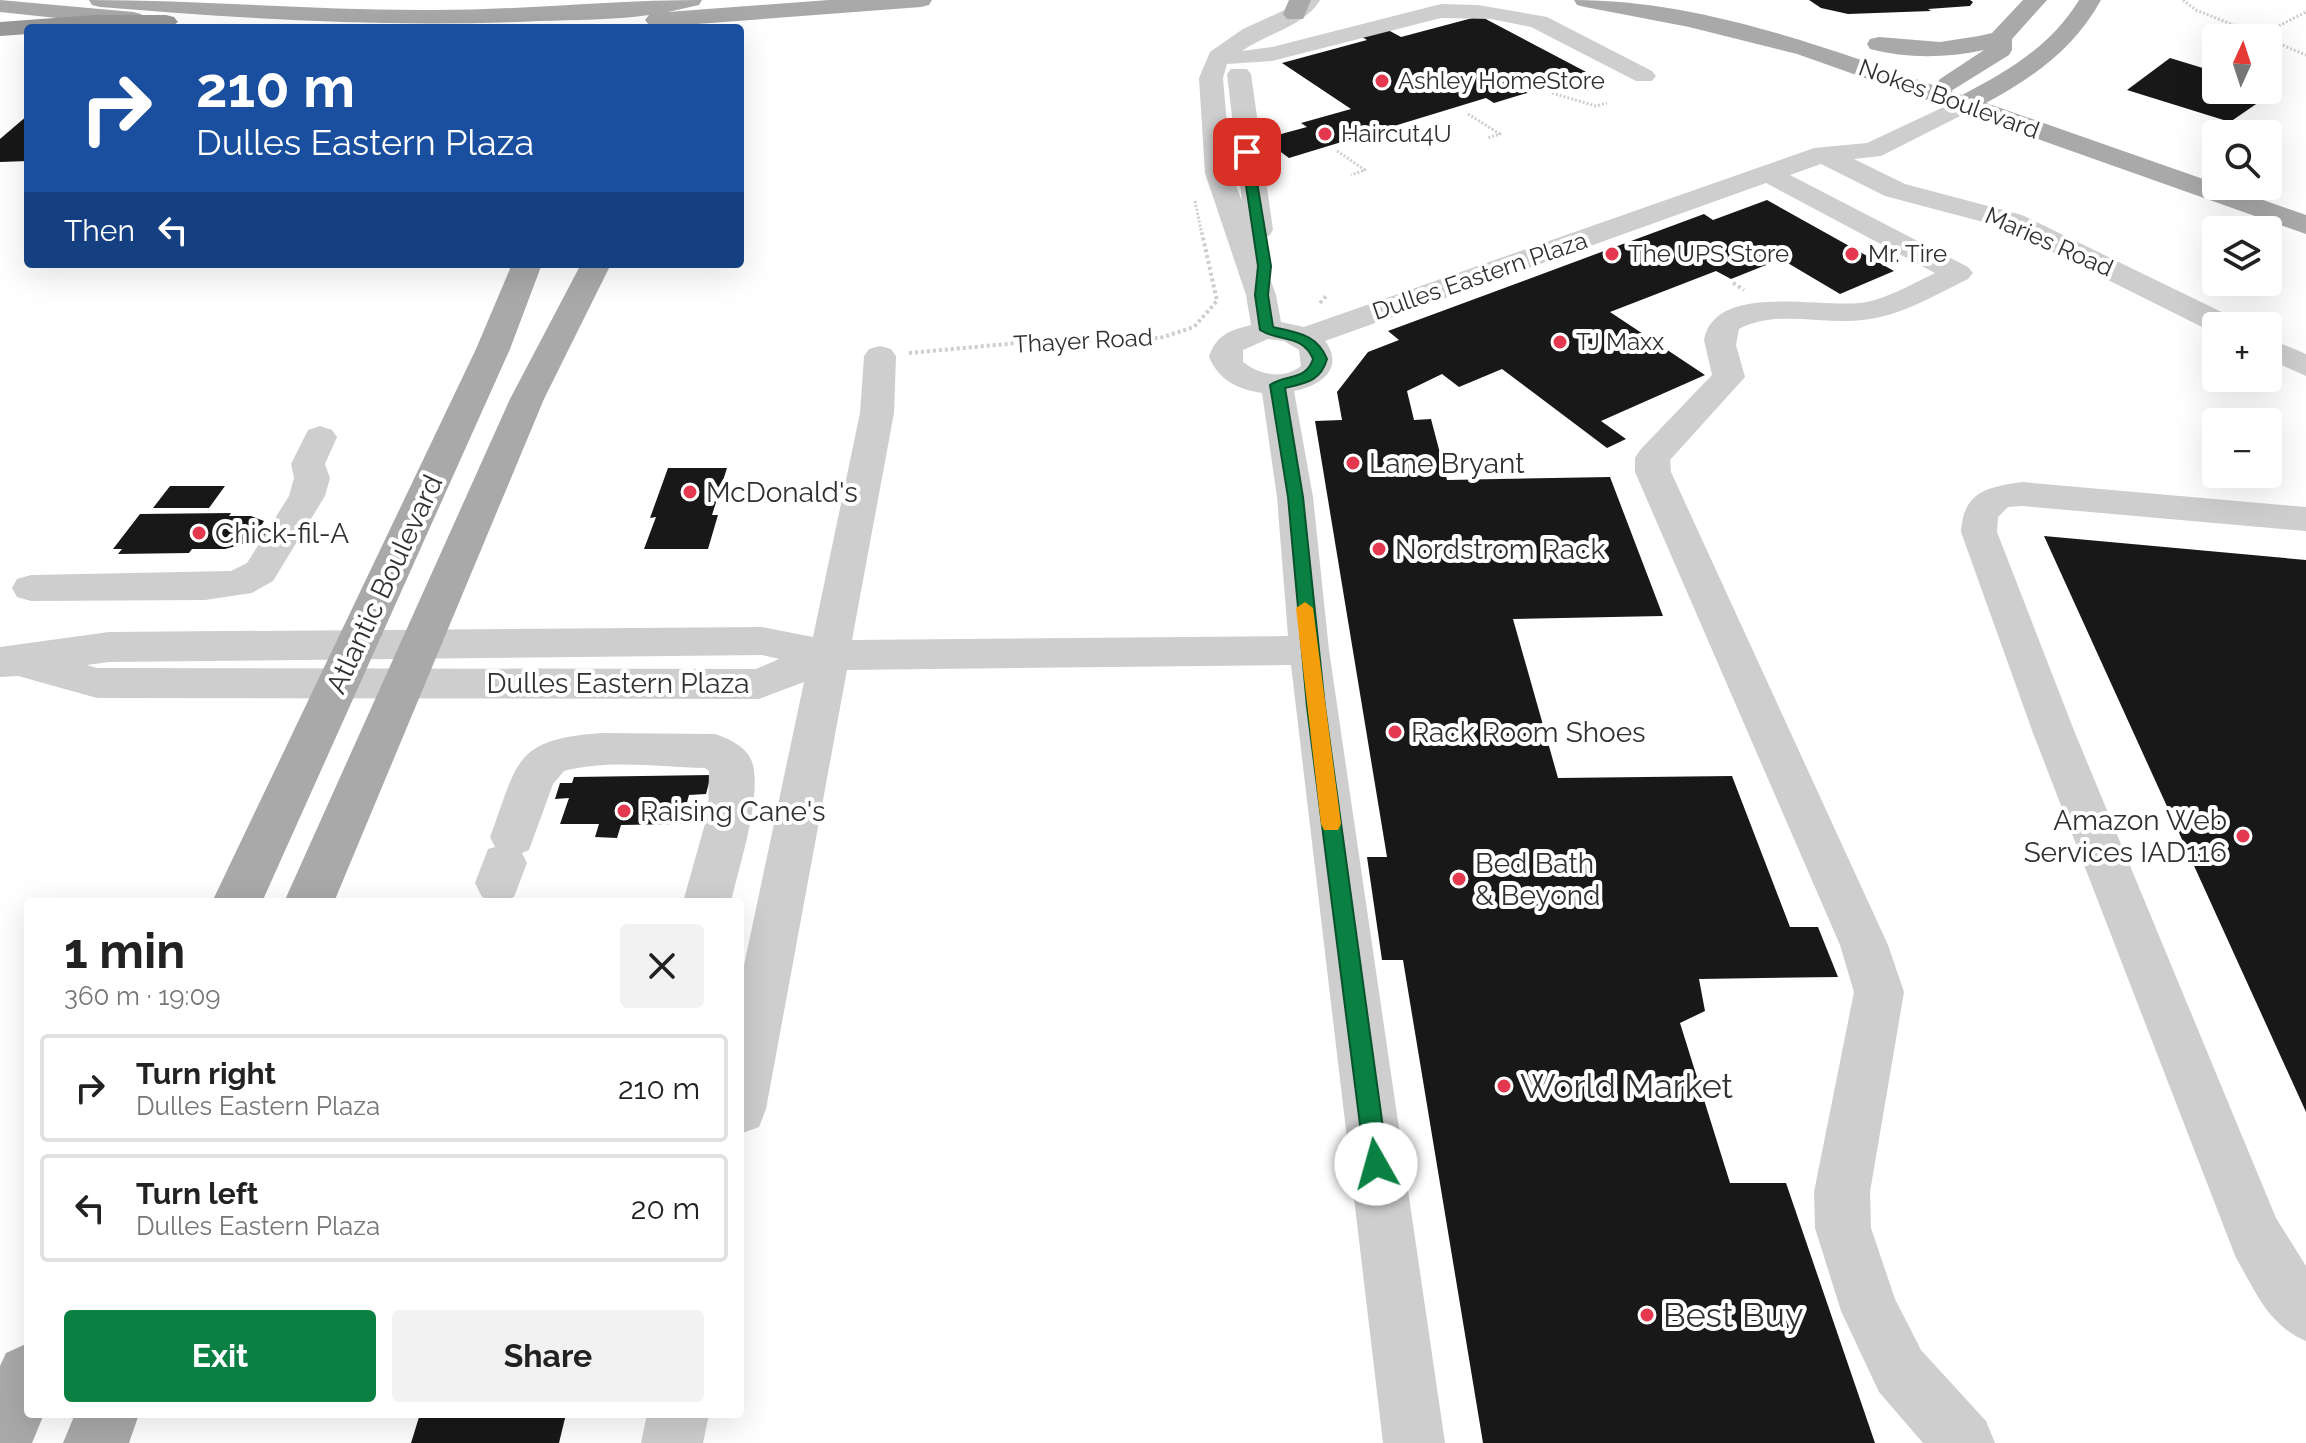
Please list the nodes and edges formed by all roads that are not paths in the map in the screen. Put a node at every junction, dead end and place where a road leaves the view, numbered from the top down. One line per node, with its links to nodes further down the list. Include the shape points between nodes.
1 (100, 0): 12 (main road, via 382,19)
2 (293, 0): 8 (main road)
3 (568, 0): 8 (main road)
4 (921, 0): 11 (main road)
5 (1585, 0): 27 (main road, Nokes Boulevard, via 1763,37)
6 (2036, 0): 20 (main road)
7 (2090, 0): 26 (main road, via 2058,45)
8 (542, 1)
9 (1309, 4): 22 (street); 23 (street, via 1320,19)
10 (0, 5): 13 (main road)
11 (696, 11): 12 (main road)
12 (644, 14): 16 (main road)
13 (166, 22): 14 (highway); 15 (main road)
14 (69, 24)
15 (189, 24)
16 (570, 24)
17 (24, 27): 18 (highway)
18 (0, 29)
19 (1853, 36): 21 (main road, Nokes Boulevard)
20 (2000, 38): 21 (main road, via 1943,51); 24 (main road, via 2000,50)
21 (1879, 44): 24 (main road, Nokes Boulevard)
22 (1218, 57): 23 (street); 35 (street, via 1211,78 1218,173)
23 (1246, 58): 25 (street, via 1441,11 1460,11 1526,18); 35 (street, via 1239,86 1264,266)
24 (1967, 73): 26 (main road, Nokes Boulevard); 27 (main road)
25 (1644, 76)
26 (1999, 86): 28 (main road, Nokes Boulevard); 29 (main road)
27 (1933, 93): 29 (main road, Nokes Boulevard); 30 (street, Dulles Eastern Plaza, via 1845,136)
28 (2035, 99)
29 (1965, 104): 30 (street, Dulles Eastern Plaza, via 1872,150); 32 (main road, Nokes Boulevard)
30 (1831, 153): 31 (street, Dulles Eastern Plaza); 36 (street, Maries Road, via 1895,190 2012,221)
31 (1768, 174): 38 (street, Dulles Eastern Plaza); 66 (street, via 1958,273 1863,311 1782,310 1733,318 1720,335 1729,377 1652,458 1653,472 1864,945 1879,992 1842,1192 1843,1228 1870,1311 1900,1371)
32 (2306, 225)
33 (525, 268): 46 (main road, Atlantic Boulevard)
34 (594, 268): 47 (main road, Atlantic Boulevard, via 527,399)
35 (1261, 295): 37 (street)
36 (2202, 315)
37 (1267, 330): 38 (street); 42 (street, via 1234,340 1225,350 1225,361 1248,381)
38 (1304, 338): 42 (street, via 1316,348 1317,370 1305,379)
39 (2282, 354): 41 (street)
40 (880, 356): 49 (street, via 877,413)
41 (2306, 366)
42 (1277, 385): 48 (street, via 1295,497)
43 (320, 437): 45 (street, via 308,464 312,478 307,496 268,562 247,581 205,587)
44 (2306, 519): 58 (street, via 2022,494 1997,497 1980,514 1979,532 2256,1238)
45 (31, 588)
46 (358, 643): 47 (street, Dulles Eastern Plaza); 50 (street, Dulles Eastern Plaza, via 109,647); 52 (main road, Atlantic Boulevard)
47 (422, 643): 49 (street, Dulles Eastern Plaza, via 762,641); 51 (main road, Atlantic Boulevard)
48 (1309, 650): 49 (street, Dulles Eastern Plaza); 65 (street)
49 (829, 655): 51 (street, Dulles Eastern Plaza, via 759,684); 57 (street)
50 (8, 662): 52 (street, Dulles Eastern Plaza, via 97,683)
51 (403, 683): 52 (street, Dulles Eastern Plaza); 55 (main road, Atlantic Boulevard)
52 (338, 684): 54 (main road, Atlantic Boulevard)
53 (505, 861): 56 (street, via 537,772 550,758 574,751 715,751 731,765 730,813)
54 (239, 898)
55 (311, 898)
56 (708, 898)
57 (744, 1089)
58 (2306, 1312)
59 (24, 1385): 62 (main road)
60 (105, 1418): 63 (main road)
61 (677, 1418): 64 (street)
62 (0, 1442)
63 (96, 1443)
64 (672, 1443)
65 (1414, 1443)
66 (1964, 1443)

